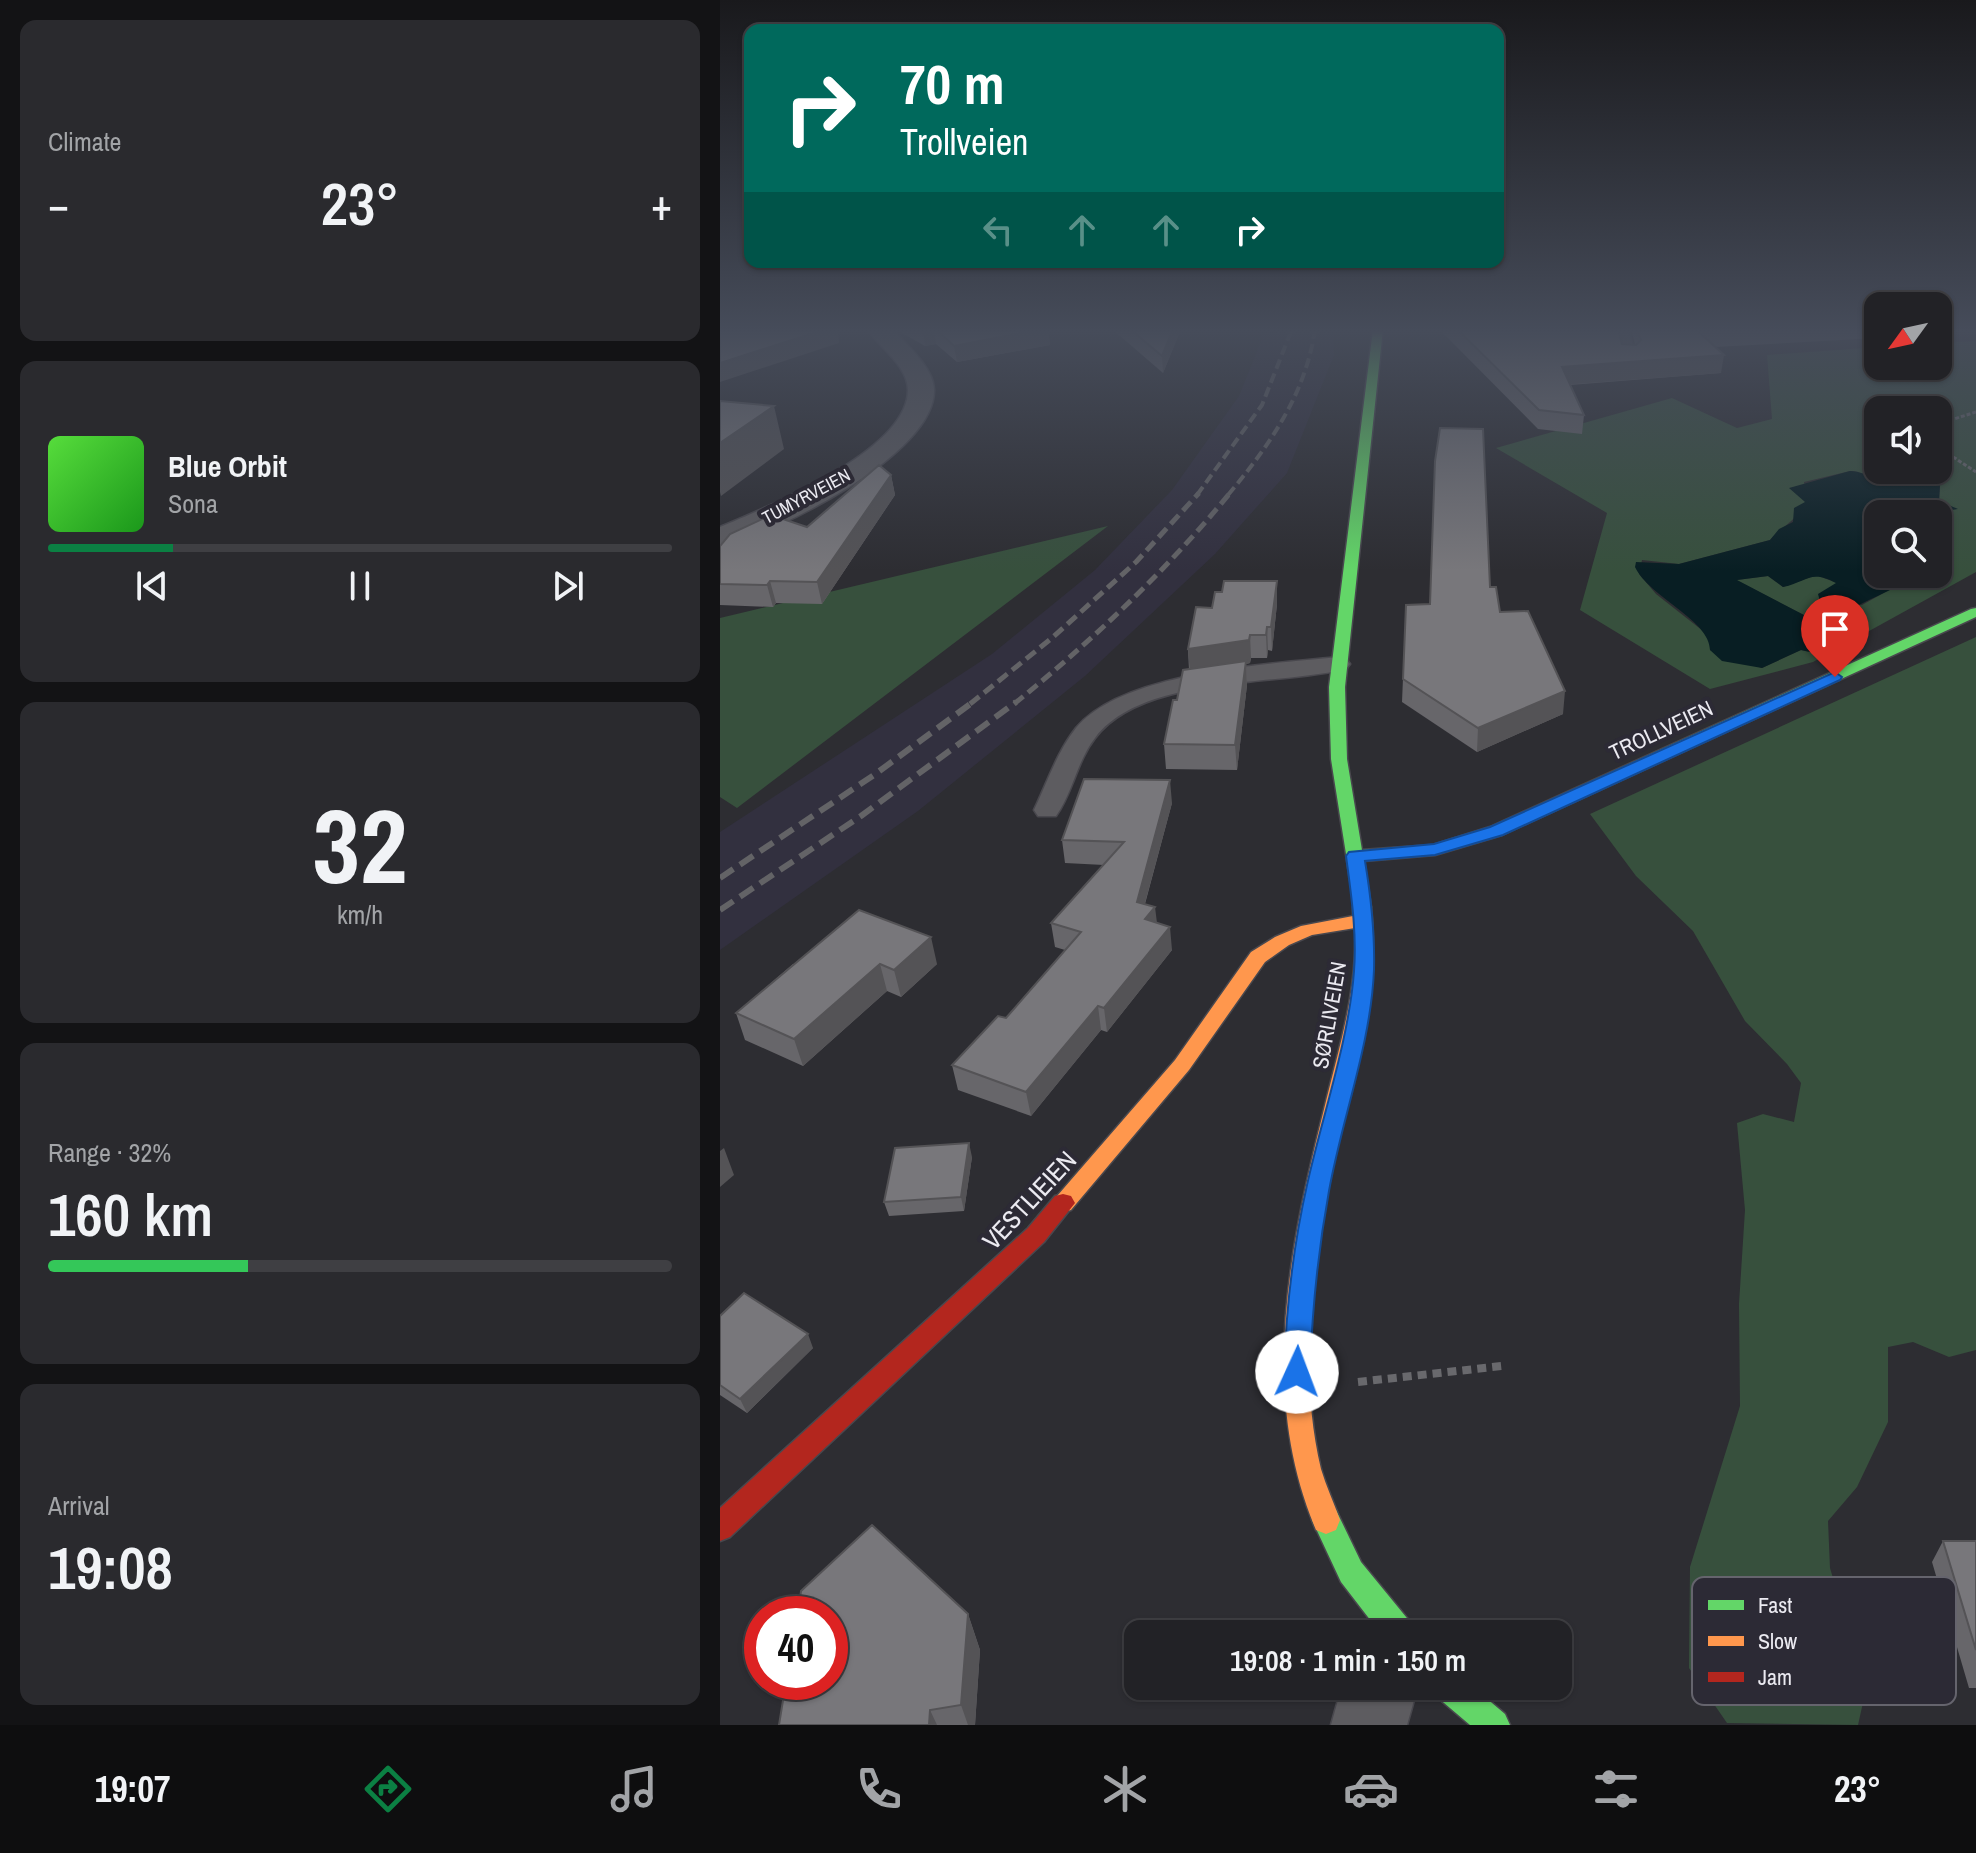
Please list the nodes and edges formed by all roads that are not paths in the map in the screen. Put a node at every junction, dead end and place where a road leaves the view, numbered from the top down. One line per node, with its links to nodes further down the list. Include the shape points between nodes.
1 (916, 410): 3 (street, TUMYRVEIEN, via 877,456 828,487)
2 (1368, 410): 5 (street, SØRLIVEIEN)
3 (720, 538)
4 (1976, 612): 7 (street, TROLLVEIEN, via 1496,831 1435,850)
5 (1338, 664): 6 (lane, via 1217,678 1141,697 1105,714 1086,732); 7 (street, SØRLIVEIEN, via 1339,759)
6 (1047, 810)
7 (1355, 856): 8 (street, SØRLIVEIEN)
8 (1364, 920): 9 (street, VESTLIEIEN, via 1302,930 1258,957 1182,1065 1036,1235); 10 (street, SØRLIVEIEN, via 1358,1013 1322,1163 1299,1307 1299,1430 1319,1506 1351,1572)
9 (720, 1527)
10 (1389, 1620)
11 (1376, 1700): 13 (street)
12 (1465, 1700): 14 (street)
13 (1369, 1725)
14 (1494, 1725)

